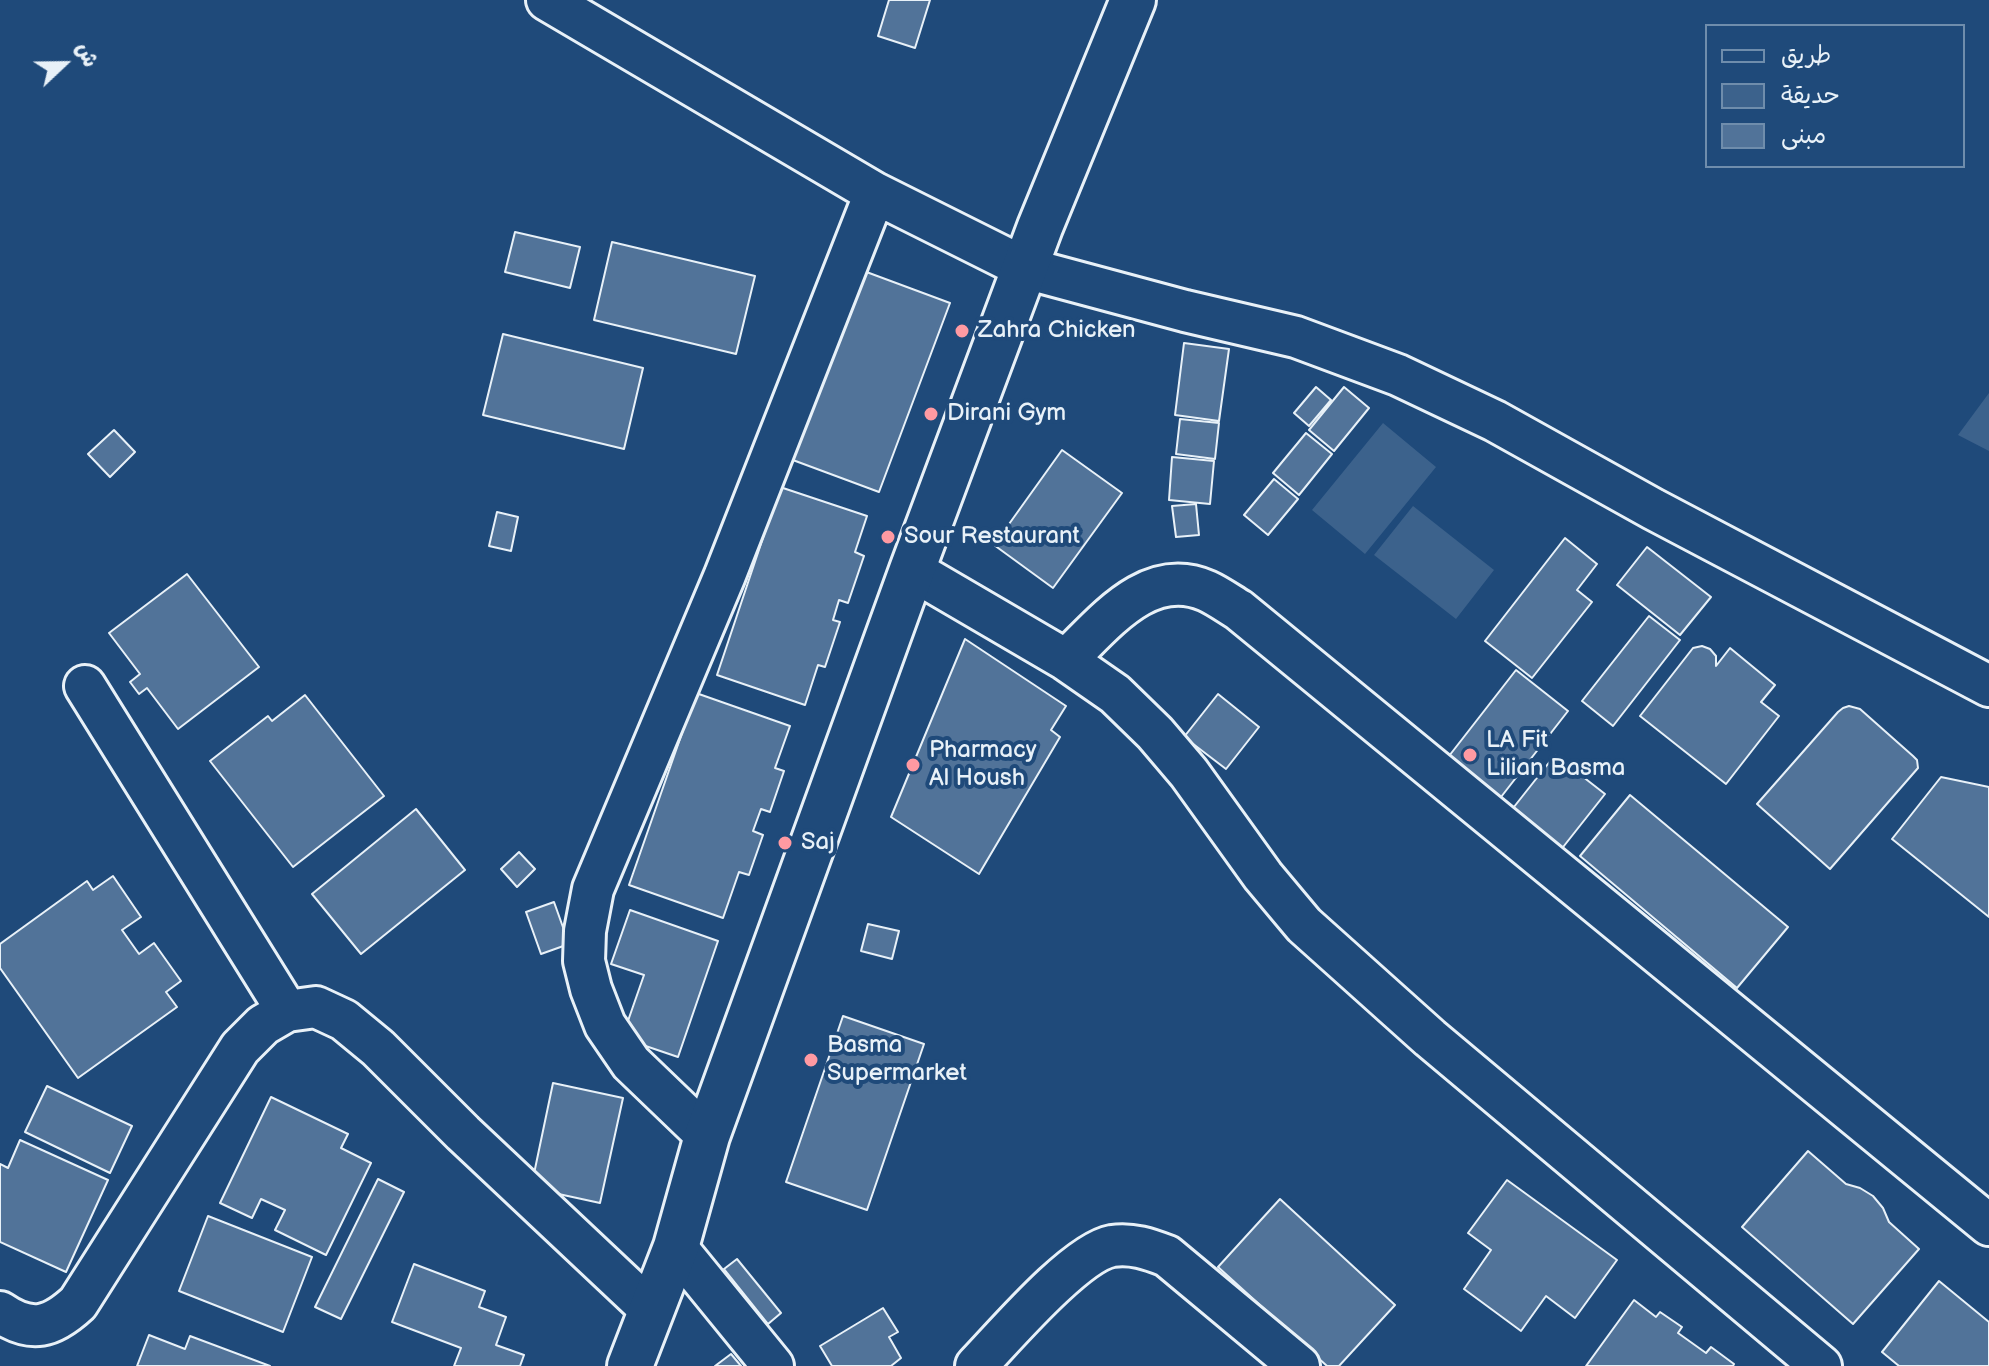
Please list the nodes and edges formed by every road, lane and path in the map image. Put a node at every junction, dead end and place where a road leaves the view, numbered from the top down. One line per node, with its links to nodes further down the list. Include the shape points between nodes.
1 (547, 0): 3 (street)
2 (1120, 7): 4 (main road)
3 (875, 193): 4 (street); 10 (street, via 725,575 593,889 585,931 584,961 605,1025 631,1063)
4 (1025, 268): 5 (main road); 8 (street, via 1296,337 1398,375 1495,421)
5 (912, 570): 6 (street); 10 (main road)
6 (1066, 660): 11 (street, via 1126,602 1151,589 1177,583 1206,590 1251,620); 19 (street, via 1115,694 1155,733 1304,925 1430,1038)
7 (85, 686): 9 (street)
8 (1989, 686)
9 (287, 1011): 13 (street, via 316,1007 344,1020); 14 (street, via 240,1048 78,1303 60,1319 37,1327)
10 (707, 1136): 12 (main road)
11 (1989, 1225)
12 (676, 1247): 13 (main road); 16 (street)
13 (651, 1310): 15 (main road)
14 (0, 1312)
15 (630, 1366)
16 (773, 1366)
17 (976, 1366): 18 (street, via 1064,1276 1111,1246 1141,1246 1167,1256)
18 (1299, 1366)
19 (1821, 1366)

